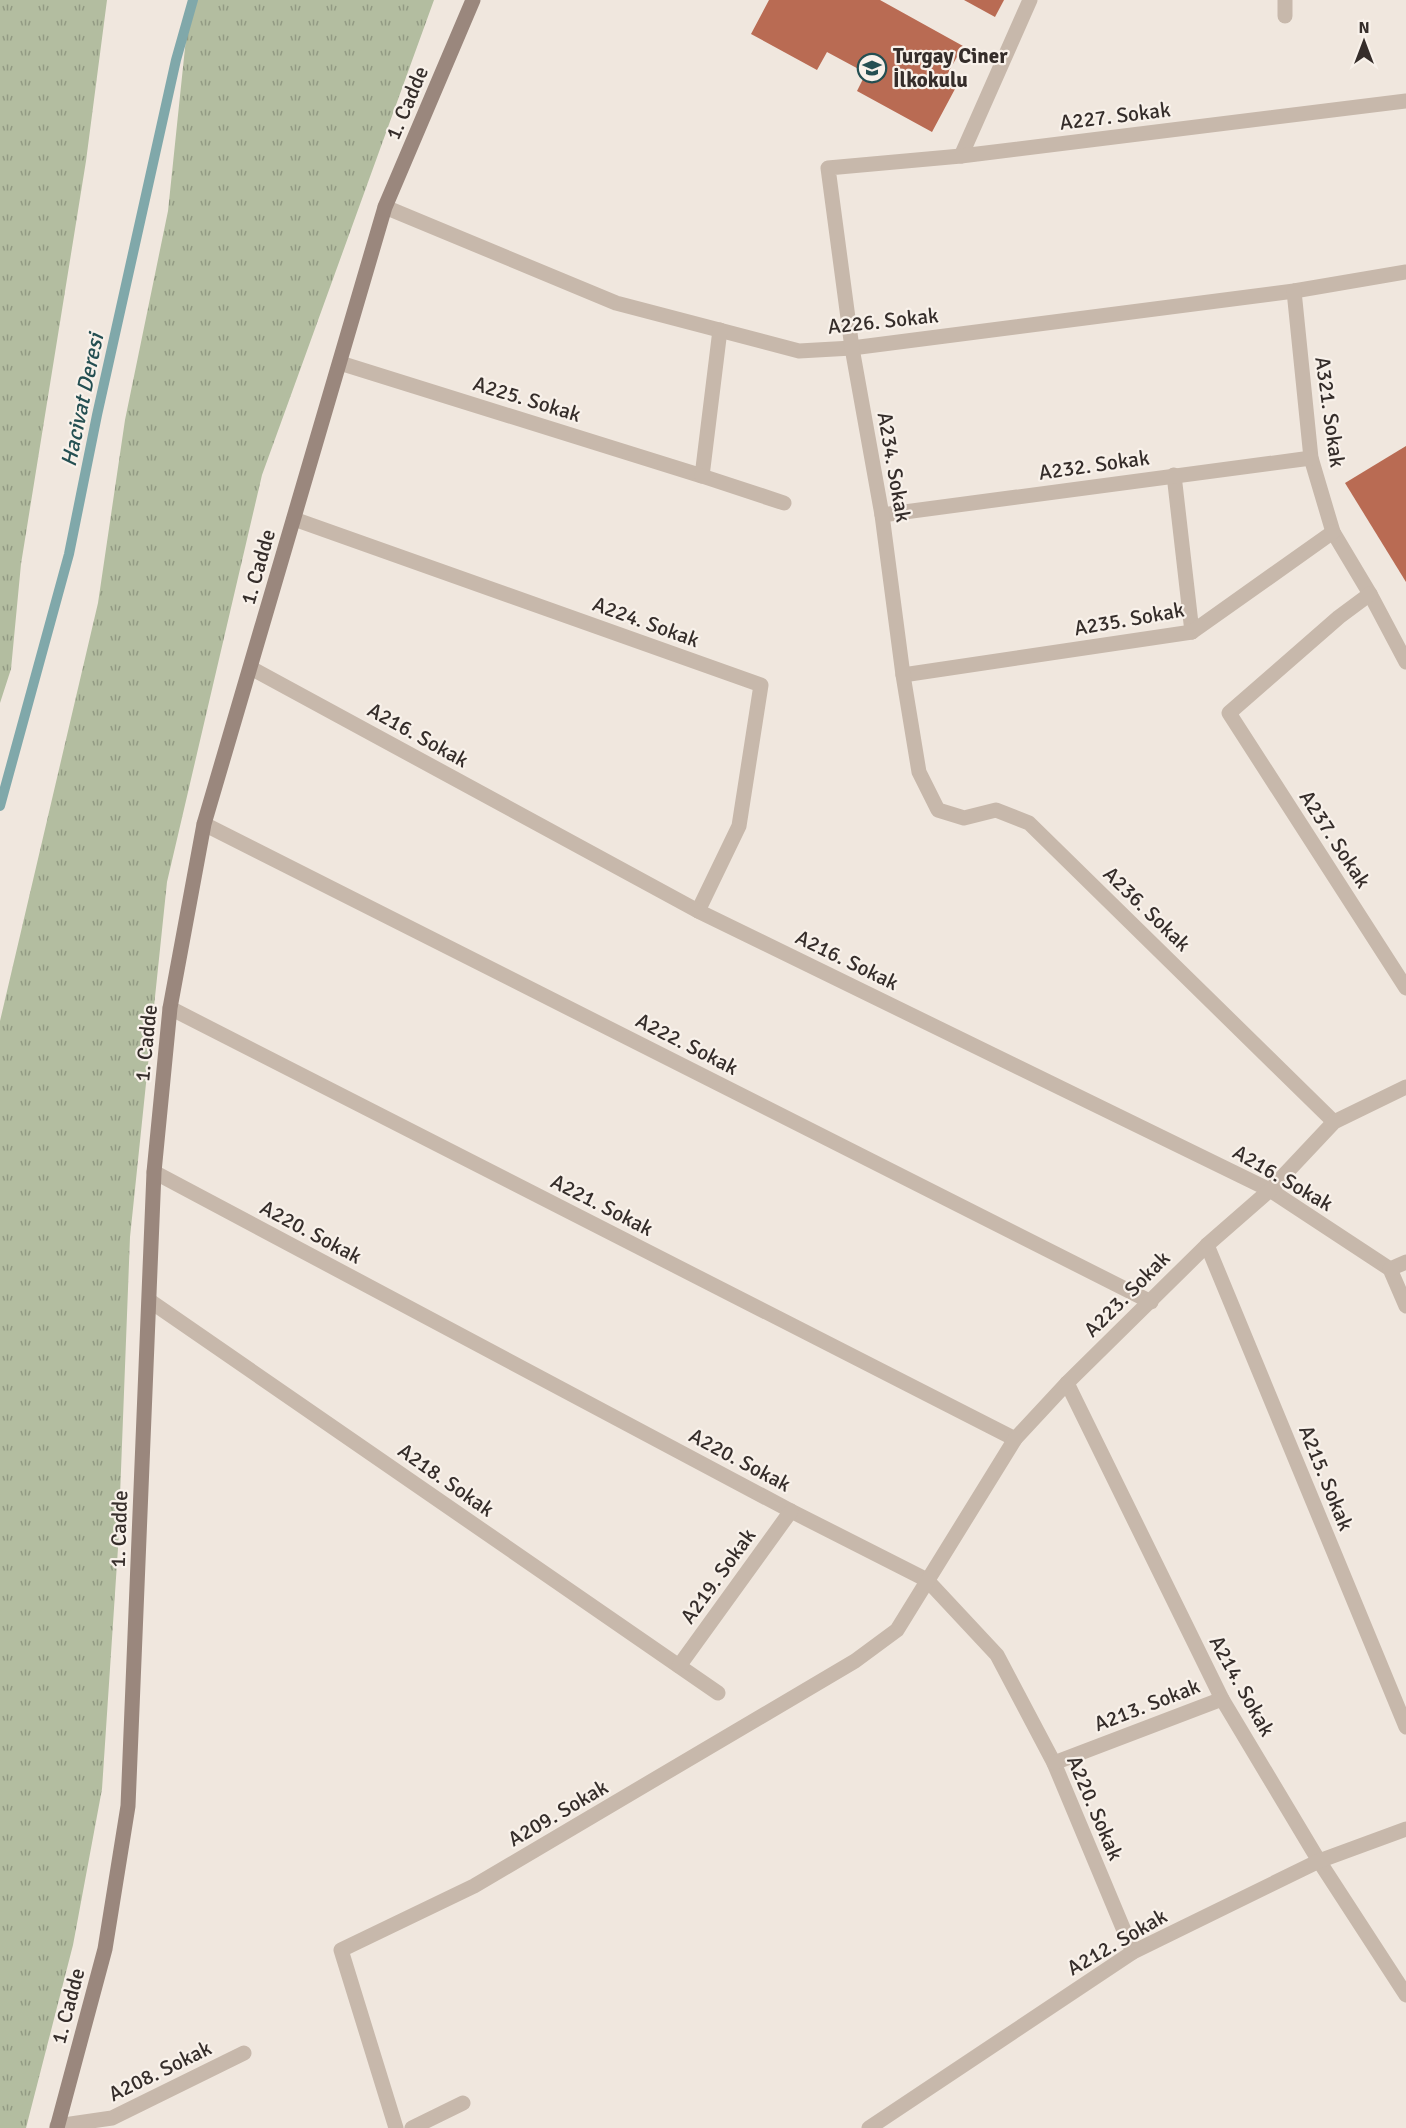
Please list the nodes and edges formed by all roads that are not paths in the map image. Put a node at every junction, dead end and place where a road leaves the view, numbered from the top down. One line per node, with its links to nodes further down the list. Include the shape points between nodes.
1 (473, 0): 8 (main road, 1. Cadde)
2 (1030, 0): 6 (street)
3 (1285, 0): 4 (street)
4 (1286, 16)
5 (1406, 101): 6 (street, A227. Sokak)
6 (961, 156): 7 (street, A227. Sokak)
7 (828, 168): 12 (street, A234. Sokak)
8 (385, 207): 11 (street, A226. Sokak, via 616,303); 13 (main road, 1. Cadde)
9 (1406, 272): 10 (street, A226. Sokak)
10 (1294, 291): 12 (street, A226. Sokak); 14 (street, A321. Sokak)
11 (720, 330): 12 (street, A226. Sokak, via 799,351); 16 (street)
12 (852, 348): 18 (street, A234. Sokak)
13 (340, 363): 16 (street, A225. Sokak); 19 (main road, 1. Cadde)
14 (1311, 458): 15 (street, A232. Sokak); 20 (street, A321. Sokak)
15 (1174, 475): 18 (street, A232. Sokak); 22 (street)
16 (702, 476): 17 (street, A225. Sokak)
17 (784, 502)
18 (882, 515): 25 (street, A234. Sokak)
19 (294, 519): 24 (main road, 1. Cadde); 28 (street, A224. Sokak, via 761,685 739,826)
20 (1333, 532): 21 (street, A321. Sokak); 22 (street, A235. Sokak)
21 (1370, 594): 23 (street, A321. Sokak); 29 (street, A237. Sokak, via 1229,713)
22 (1192, 632): 25 (street, A235. Sokak)
23 (1406, 662)
24 (251, 668): 27 (main road, 1. Cadde); 28 (street, A216. Sokak)
25 (903, 675): 26 (street, A234. Sokak)
26 (919, 772): 32 (street, A236. Sokak, via 938,810 964,818 996,810 1029,823)
27 (204, 824): 30 (main road, 1. Cadde); 39 (street, A222. Sokak)
28 (698, 911): 34 (street, A216. Sokak)
29 (1406, 988)
30 (170, 1008): 33 (main road, 1. Cadde); 42 (street, A221. Sokak)
31 (1406, 1086): 32 (street, A223. Sokak)
32 (1334, 1122): 34 (street, A223. Sokak)
33 (154, 1172): 38 (main road, 1. Cadde); 43 (street, A220. Sokak)
34 (1270, 1190): 35 (street, A223. Sokak); 37 (street, A216. Sokak)
35 (1207, 1245): 39 (street, A223. Sokak); 48 (street, A215. Sokak)
36 (1406, 1262): 37 (street)
37 (1390, 1269): 40 (street)
38 (150, 1301): 45 (street, A218. Sokak); 56 (main road, 1. Cadde, via 128,1806 105,1949)
39 (1150, 1302): 41 (street, A223. Sokak)
40 (1406, 1306)
41 (1067, 1383): 42 (street, A223. Sokak); 47 (street, A214. Sokak)
42 (1015, 1439): 44 (street, A223. Sokak)
43 (791, 1511): 44 (street, A220. Sokak); 45 (street, A219. Sokak)
44 (927, 1580): 49 (street, A220. Sokak, via 998,1655); 57 (street, A209. Sokak, via 897,1630 855,1661 474,1886 341,1950)
45 (679, 1666): 46 (street, A218. Sokak)
46 (718, 1693)
47 (1222, 1699): 49 (street, A213. Sokak); 51 (street, A214. Sokak)
48 (1406, 1726)
49 (1054, 1763): 52 (street, A220. Sokak)
50 (1406, 1829): 51 (street, A212. Sokak)
51 (1319, 1861): 52 (street, A212. Sokak); 53 (street, A214. Sokak)
52 (1133, 1952): 59 (street, A212. Sokak)
53 (1406, 1995)
54 (244, 2053): 56 (street, A208. Sokak, via 112,2118)
55 (463, 2103): 58 (street)
56 (57, 2127)
57 (396, 2128)
58 (412, 2128)
59 (869, 2128)

